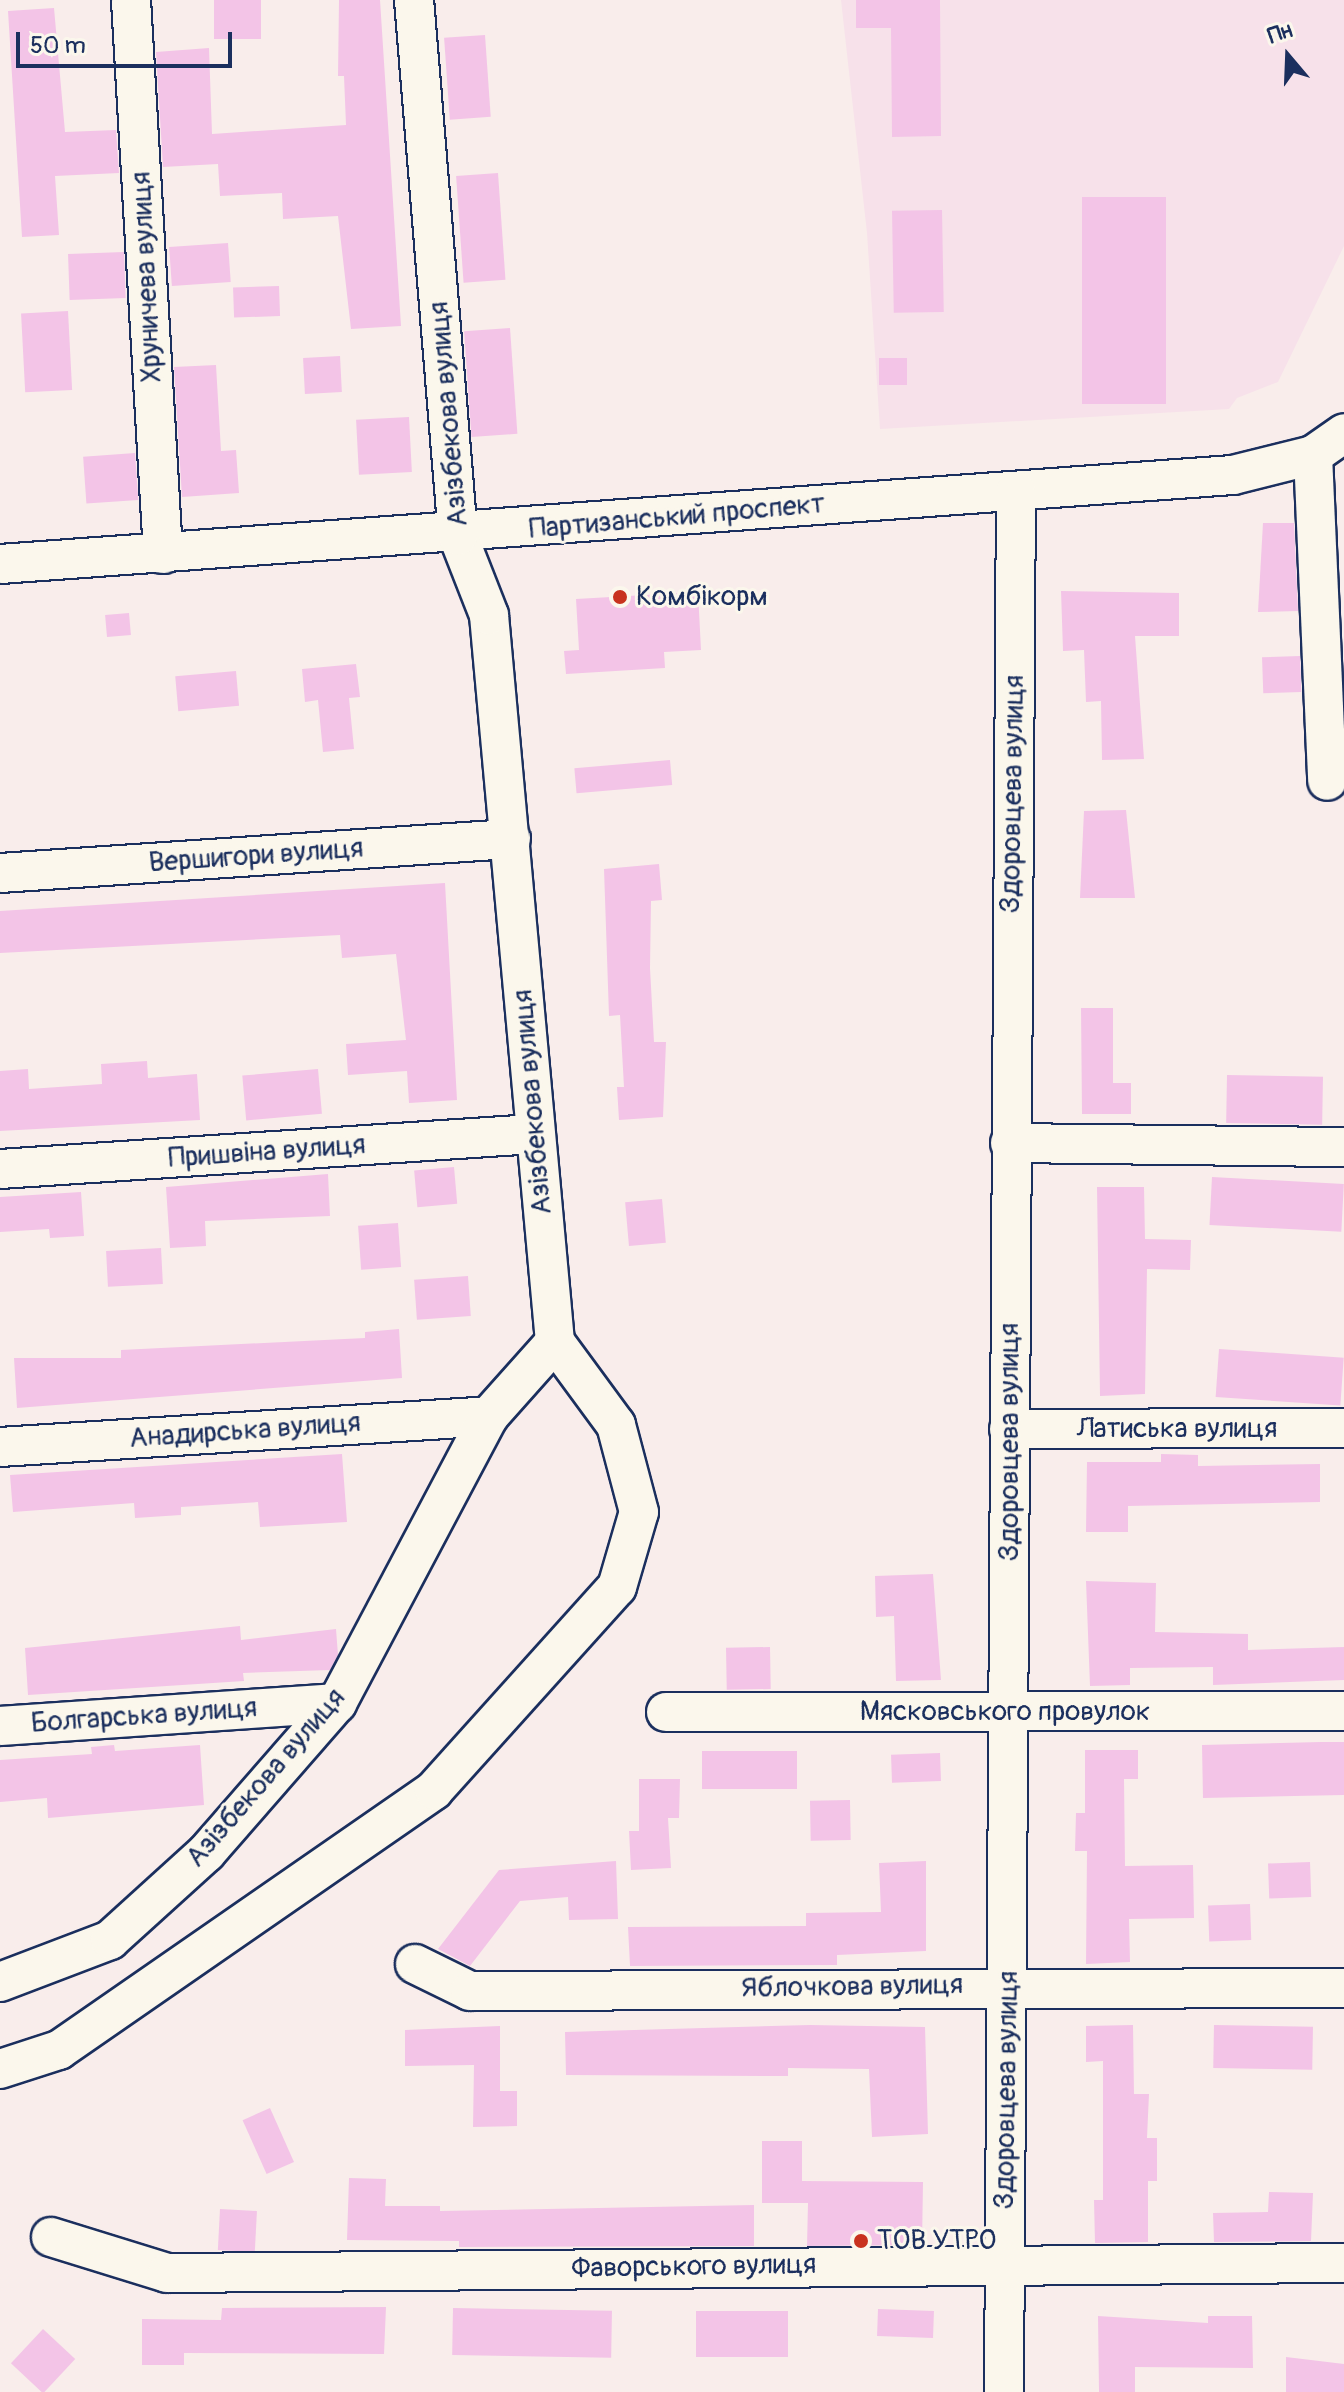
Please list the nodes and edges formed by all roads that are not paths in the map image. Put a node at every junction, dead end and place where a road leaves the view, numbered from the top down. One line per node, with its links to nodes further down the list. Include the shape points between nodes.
1 (131, 0): 7 (street, Хруничева вулиця)
2 (414, 0): 6 (street, Азізбекова вулиця)
3 (1344, 433): 4 (street, Партизанський проспект)
4 (1313, 455): 5 (street, Партизанський проспект, via 1233,475); 9 (street)
5 (1016, 491): 6 (street, Партизанський проспект); 13 (street, Здоровцева вулиця)
6 (458, 536): 7 (street, Партизанський проспект); 10 (street, Азізбекова вулиця, via 489,615)
7 (163, 554): 8 (street, Партизанський проспект)
8 (0, 564)
9 (1327, 781)
10 (511, 839): 11 (street, Вершигори вулиця); 12 (street, Азізбекова вулиця)
11 (0, 873)
12 (534, 1134): 15 (street, Пришвіна вулиця); 16 (street, Азізбекова вулиця)
13 (1010, 1143): 14 (street); 19 (street, Здоровцева вулиця)
14 (1344, 1147)
15 (0, 1169)
16 (555, 1342): 17 (street, Азізбекова вулиця); 30 (street, via 616,1425 639,1512 617,1587 434,1790 59,2050)
17 (489, 1416): 20 (street, Анадирська вулиця); 21 (street, Азізбекова вулиця)
18 (1344, 1428): 19 (street, Латиська вулиця)
19 (1009, 1429): 24 (street, Здоровцева вулиця)
20 (0, 1447)
21 (337, 1703): 25 (street, Болгарська вулиця); 27 (street, Азізбекова вулиця, via 206,1853 110,1940)
22 (1344, 1711): 24 (street, Мясковського провулок)
23 (666, 1712): 24 (street, Мясковського провулок)
24 (1012, 1712): 28 (street, Здоровцева вулиця)
25 (0, 1726)
26 (415, 1964): 28 (street, Яблочкова вулиця, via 470,1991)
27 (0, 1982)
28 (1009, 1986): 29 (street, Яблочкова вулиця); 32 (street, Здоровцева вулиця)
29 (1344, 1988)
30 (0, 2069)
31 (51, 2237): 32 (street, Фаворського вулиця, via 167,2273)
32 (1005, 2263): 33 (street, Фаворського вулиця); 34 (street, Здоровцева вулиця)
33 (1344, 2263)
34 (1004, 2392)

